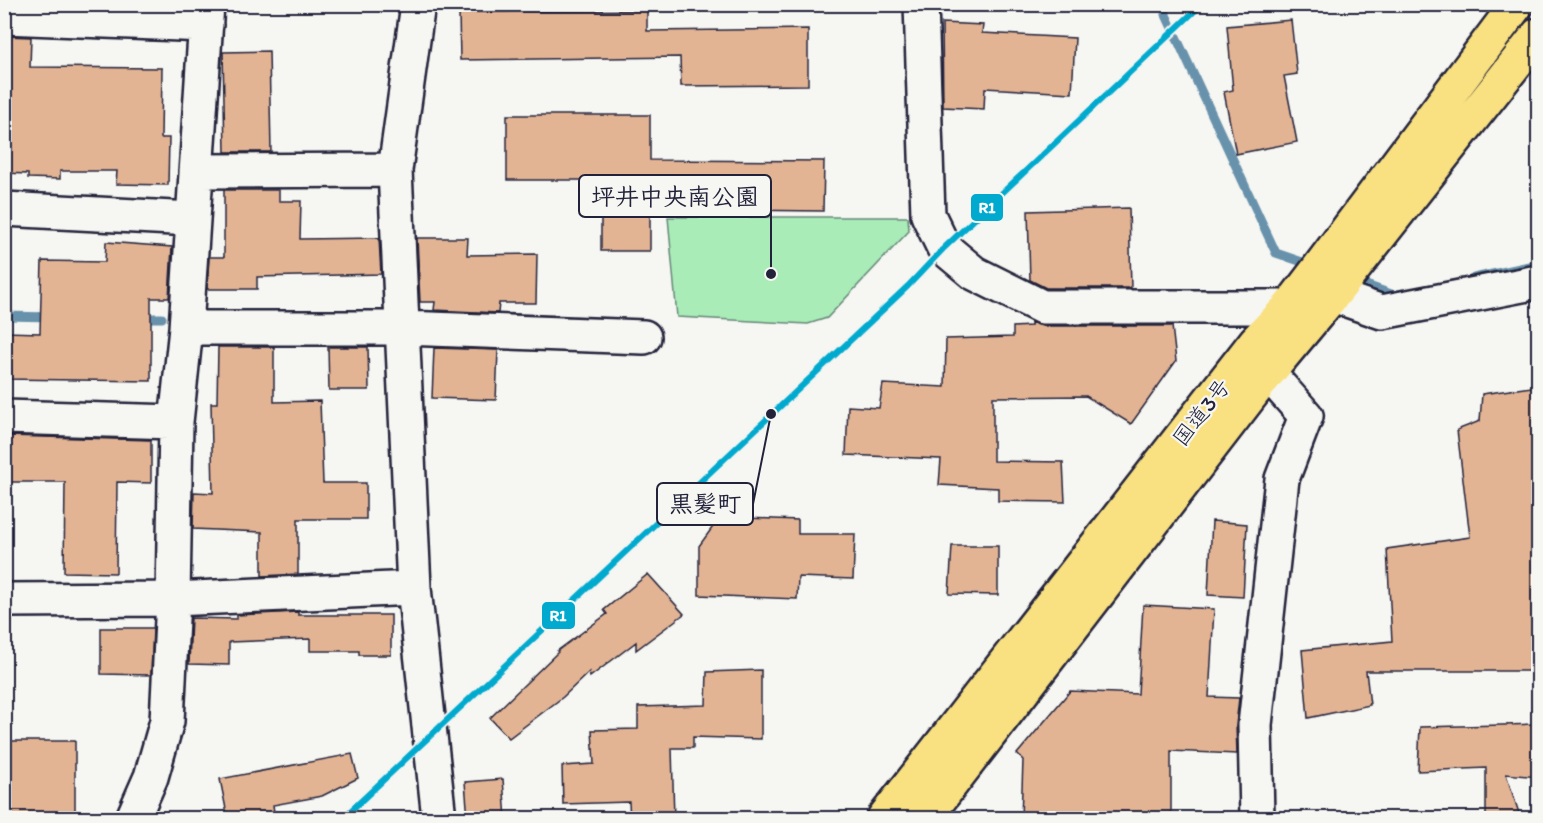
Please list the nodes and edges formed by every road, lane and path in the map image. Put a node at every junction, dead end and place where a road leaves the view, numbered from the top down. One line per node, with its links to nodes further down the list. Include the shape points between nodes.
1 (418, 4): 7 (street)
2 (921, 4): 13 (street, via 928,215 944,248 974,273 1042,307)
3 (1517, 4): 13 (highway, 国道3号)
4 (206, 15): 5 (street); 8 (street)
5 (4, 17)
6 (1539, 35): 12 (highway, 国道3号)
7 (395, 170): 8 (street); 15 (street)
8 (196, 171): 10 (street)
9 (4, 209): 10 (street)
10 (192, 219): 14 (street)
11 (1539, 282): 12 (street, via 1382,312)
12 (1333, 295): 17 (highway, 国道3号)
13 (1289, 307): 25 (highway, 国道3号, via 1256,341)
14 (186, 328): 15 (street); 19 (street)
15 (404, 328): 16 (street); 20 (street)
16 (644, 337)
17 (1268, 373): 26 (highway, 国道3号); 27 (street, via 1306,416 1282,479 1255,725)
18 (4, 417): 19 (street)
19 (176, 422): 21 (street)
20 (414, 588): 21 (street); 24 (street)
21 (173, 599): 22 (street); 23 (street, via 167,721 151,777)
22 (4, 600)
23 (133, 819)
24 (439, 819)
25 (884, 819)
26 (925, 819)
27 (1257, 819)

